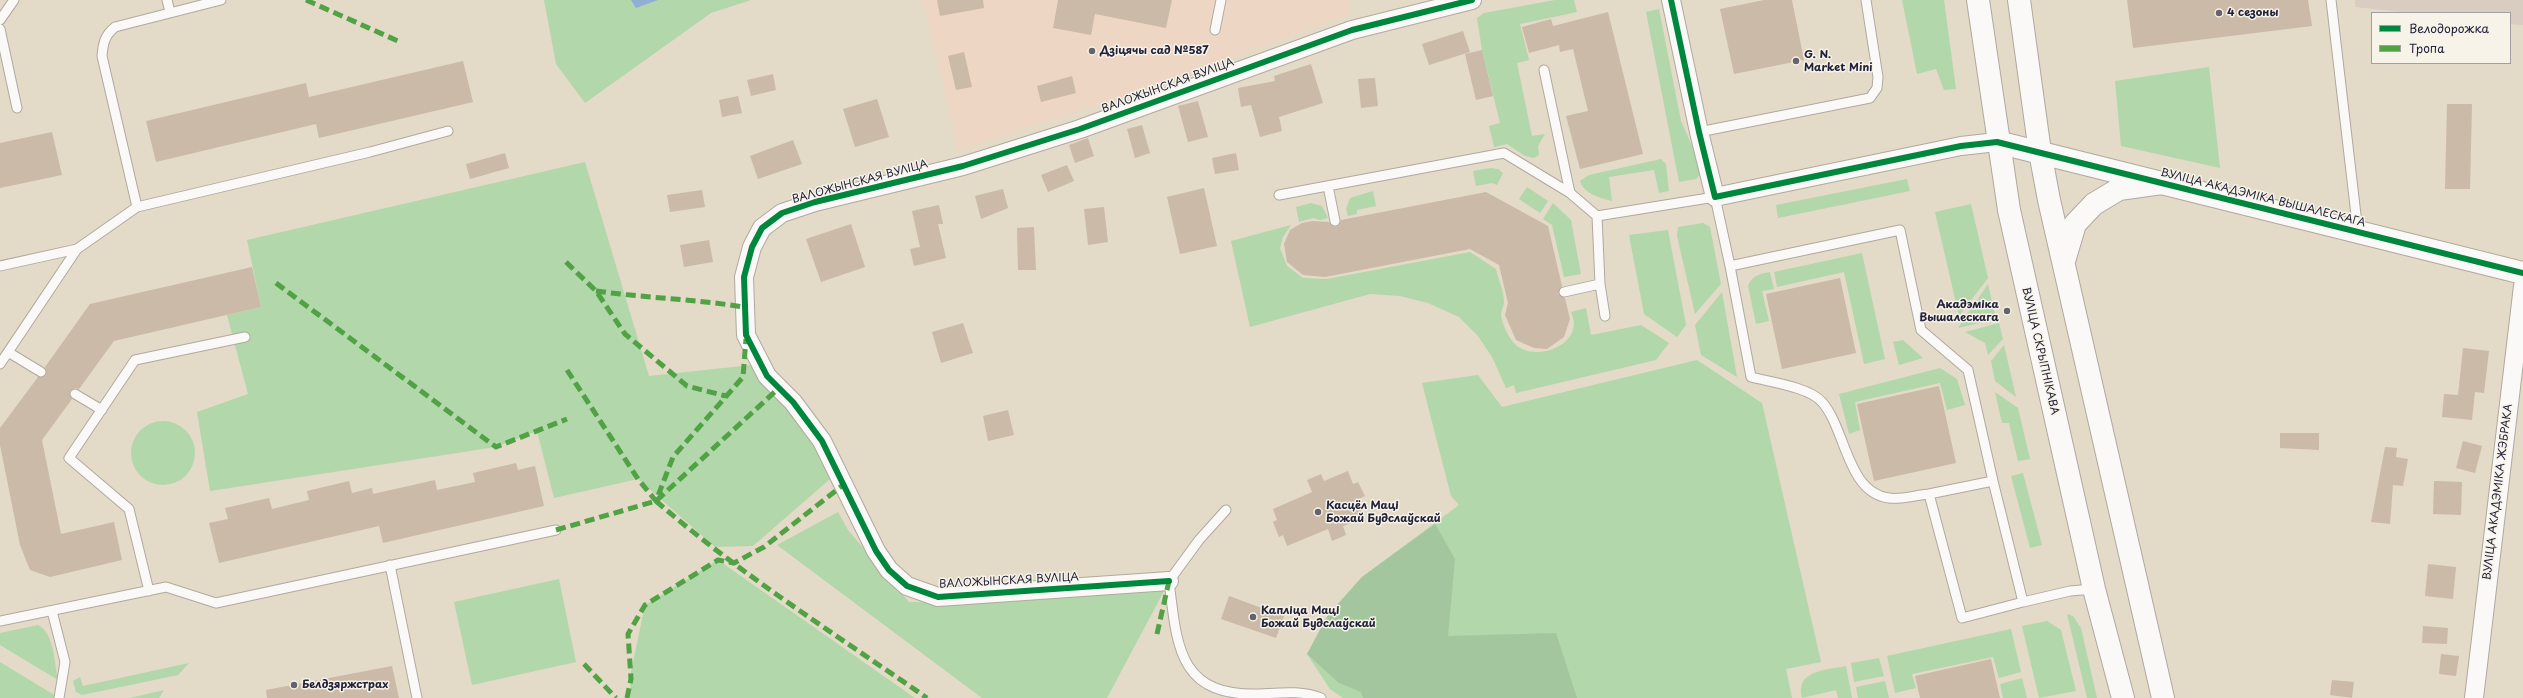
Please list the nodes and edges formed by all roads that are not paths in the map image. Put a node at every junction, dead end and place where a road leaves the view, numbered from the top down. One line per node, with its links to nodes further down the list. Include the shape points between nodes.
1 (14, 0): 12 (lane)
2 (167, 0): 11 (lane)
3 (221, 0): 11 (lane)
4 (1221, 0): 14 (lane)
5 (1472, 0): 50 (street, ВАЛОЖЫНСКАЯ ВУЛІЦА, via 1352,30 1080,129 963,166 814,202 782,213 762,228 752,247 744,277 746,335 767,376 793,402 822,441 876,551 888,570 907,586 938,597)
6 (1671, 0): 18 (street)
7 (1866, 0): 18 (lane, via 1878,77 1877,88 1870,98)
8 (1978, 0): 19 (main road, ВУЛІЦА СКРЫПНІКАВА)
9 (2019, 0): 20 (main road)
10 (2331, 0): 29 (lane)
11 (170, 12): 26 (lane, via 115,27 108,32 104,41 102,56)
12 (0, 20)
13 (0, 29): 16 (lane)
14 (1215, 30)
15 (1544, 70): 23 (lane)
16 (17, 108)
17 (448, 131): 26 (lane, via 370,152)
18 (1699, 132): 25 (street)
19 (1997, 142): 20 (main road, ВУЛІЦА АКАДЭМІКА ВЫШАЛЕСКАГА); 25 (street, via 1961,146); 51 (main road, ВУЛІЦА СКРЫПНІКАВА, via 2026,292)
20 (2040, 152): 21 (main road, ВУЛІЦА АКАДЭМІКА ВЫШАЛЕСКАГА); 31 (main road)
21 (2162, 182): 29 (main road, ВУЛІЦА АКАДЭМІКА ВЫШАЛЕСКАГА); 31 (main road, via 2119,189 2094,204 2075,224)
22 (1328, 186): 23 (lane, via 1504,153); 24 (lane); 28 (lane)
23 (1570, 193): 27 (lane)
24 (1279, 195)
25 (1715, 197): 27 (lane); 33 (lane)
26 (137, 206): 30 (lane)
27 (1597, 216): 35 (lane)
28 (1335, 221)
29 (2358, 232): 34 (main road, ВУЛІЦА АКАДЭМІКА ВЫШАЛЕСКАГА)
30 (77, 249): 32 (lane); 40 (lane)
31 (2064, 262): 60 (main road)
32 (0, 266)
33 (1730, 266): 45 (lane, via 1900,230 1922,330 1968,370); 46 (lane, via 1751,377 1809,392 1822,401 1832,417 1860,482 1873,492 1889,498)
34 (2523, 273)
35 (1600, 284): 37 (lane); 38 (lane)
36 (2523, 286): 61 (street, ВУЛІЦА АКАДЭМІКА ЖЭБРАКА)
37 (1564, 292)
38 (1605, 316)
39 (245, 338): 44 (lane, via 135,360)
40 (8, 352): 41 (lane); 42 (lane)
41 (0, 364)
42 (41, 372)
43 (75, 394): 44 (lane)
44 (102, 410): 52 (lane, via 69,458 129,509)
45 (1993, 481): 46 (lane); 53 (lane)
46 (1929, 494): 53 (lane, via 1962,618)
47 (1226, 510): 50 (lane)
48 (556, 530): 49 (lane)
49 (390, 565): 52 (lane, via 216,603 166,588); 57 (lane)
50 (1169, 580): 58 (lane, via 1176,637 1186,663 1204,684 1240,695 1296,692)
51 (2094, 589): 53 (lane, via 2070,590); 59 (main road, ВУЛІЦА СКРЫПНІКАВА)
52 (149, 591): 54 (lane)
53 (2023, 602)
54 (52, 611): 55 (lane); 56 (lane, via 65,662)
55 (0, 621)
56 (59, 698)
57 (417, 698)
58 (1321, 698)
59 (2122, 698)
60 (2163, 698)
61 (2474, 698)

